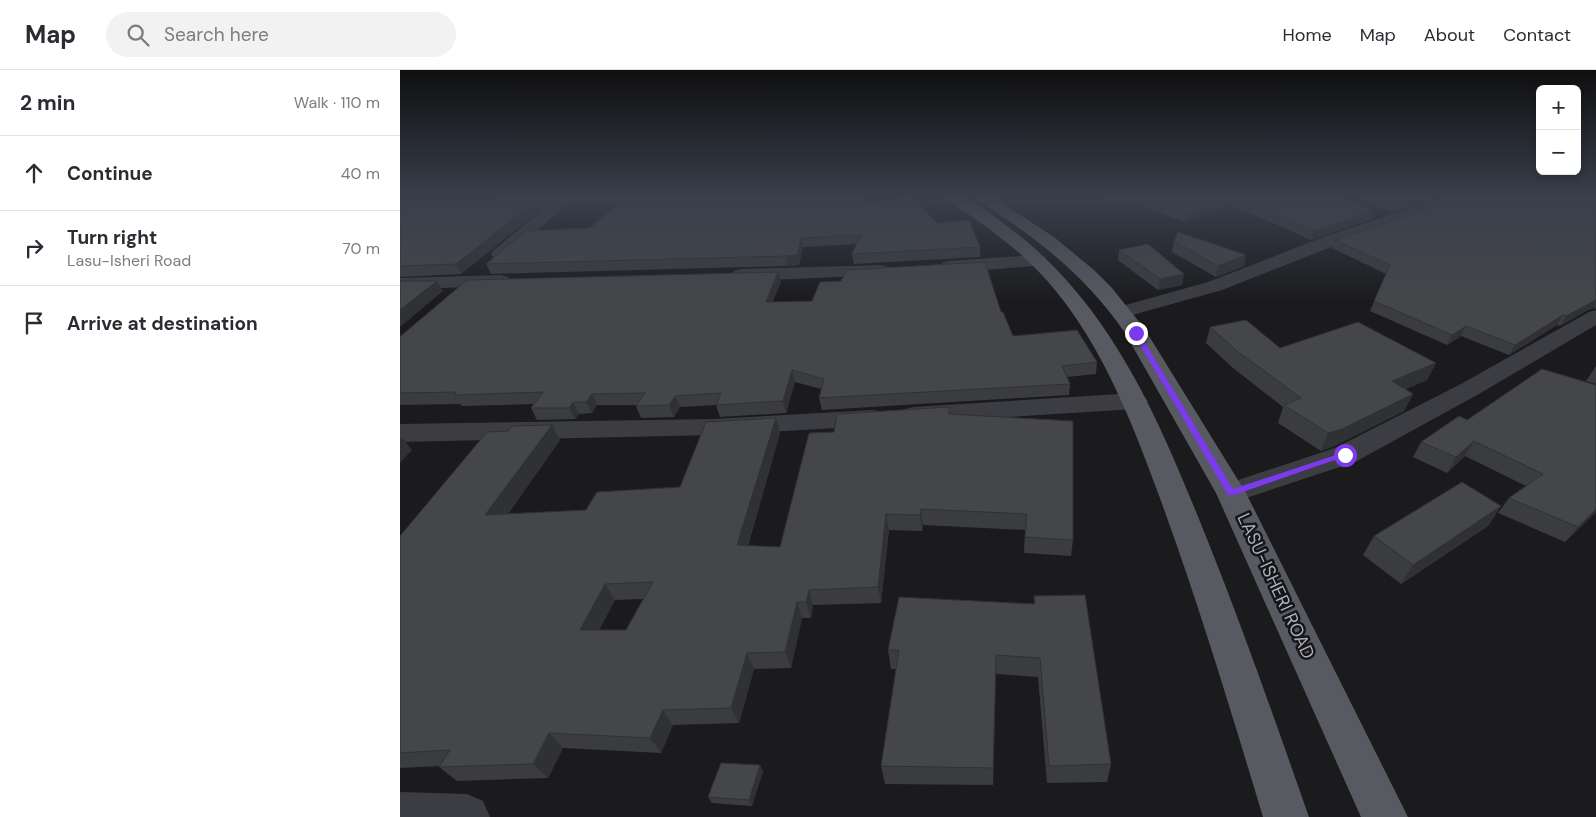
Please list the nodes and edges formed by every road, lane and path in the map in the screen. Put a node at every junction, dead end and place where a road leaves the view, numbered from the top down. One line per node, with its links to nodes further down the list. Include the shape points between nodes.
1 (525, 233): 10 (street)
2 (1004, 233): 5 (main road)
3 (1038, 233): 13 (main road, LASU-ISHERI ROAD, via 1067,256)
4 (1353, 233): 13 (street, via 1215,286)
5 (1038, 261): 6 (street); 17 (main road, via 1072,298 1100,337)
6 (931, 268)
7 (902, 270): 8 (street)
8 (719, 276)
9 (515, 281): 10 (street)
10 (467, 282): 11 (street); 12 (street)
11 (400, 284)
12 (445, 302)
13 (1122, 312): 19 (main road, LASU-ISHERI ROAD)
14 (1596, 316): 15 (street)
15 (1510, 366): 16 (street); 19 (street, via 1345,455)
16 (1536, 374)
17 (1136, 401): 18 (street, via 715,427); 22 (main road, via 1201,562)
18 (400, 433)
19 (1231, 492): 23 (main road, LASU-ISHERI ROAD)
20 (400, 815): 21 (street)
21 (467, 817)
22 (1286, 817)
23 (1385, 817)

